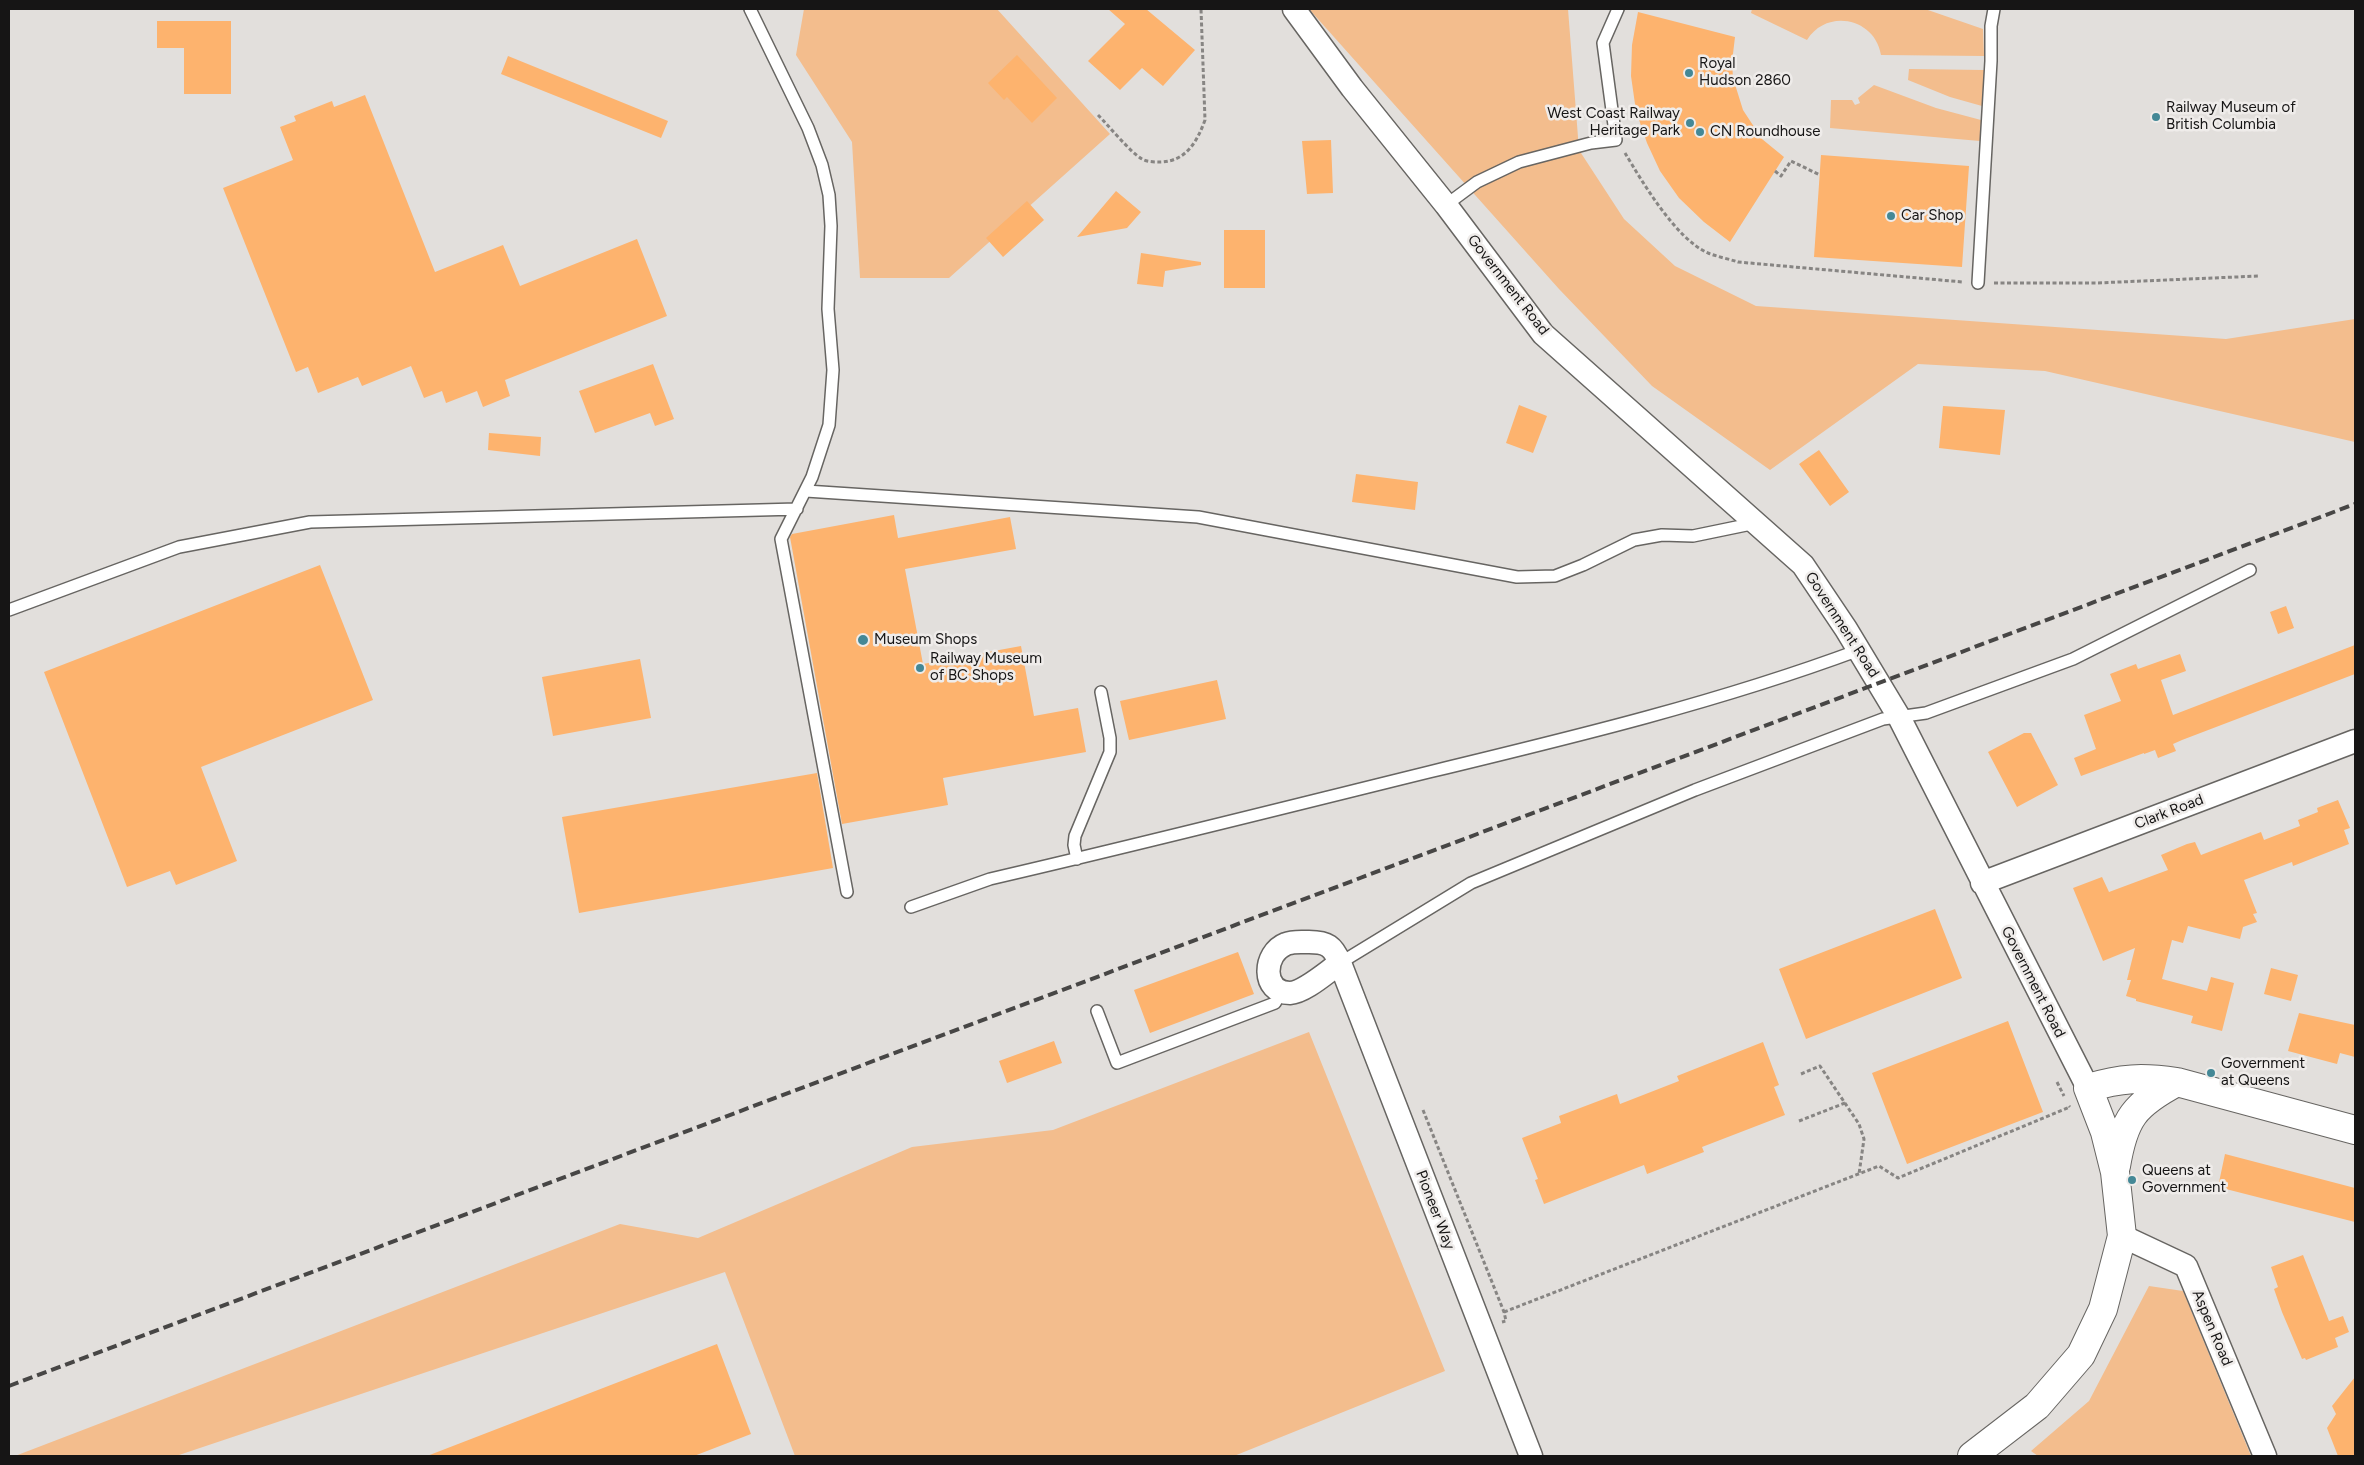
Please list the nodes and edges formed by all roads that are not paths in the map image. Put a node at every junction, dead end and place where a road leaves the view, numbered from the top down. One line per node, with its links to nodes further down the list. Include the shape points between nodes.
1 (750, 9): 7 (lane, via 808,128 822,164 829,195 828,309 833,370 829,425)
2 (1294, 9): 5 (street, Government Road, via 1352,88)
3 (1618, 9): 5 (lane, via 1603,43 1616,140 1591,143 1529,160 1477,182)
4 (1994, 9): 6 (lane)
5 (1446, 205): 9 (street, Government Road, via 1543,334)
6 (1978, 283)
7 (806, 491): 8 (lane); 9 (lane, via 1198,517 1517,577 1555,576 1634,540 1662,534 1693,536)
8 (797, 509): 11 (lane, via 310,522 179,547); 18 (lane, via 781,539)
9 (1756, 523): 12 (street, Government Road, via 1803,565)
10 (2250, 570): 14 (lane, via 2073,659 1926,713)
11 (9, 610)
12 (1859, 650): 14 (street, Government Road); 16 (lane, via 1712,700)
13 (1101, 692): 16 (lane, via 1110,752 1075,836)
14 (1899, 717): 17 (street, Government Road); 20 (lane, via 1883,719 1695,790 1471,883)
15 (2355, 741): 17 (street, Clark Road)
16 (1077, 859): 19 (lane, via 990,879)
17 (1982, 883): 24 (street, Government Road)
18 (847, 892)
19 (911, 907)
20 (1340, 963): 21 (street, via 1301,990); 21 (street, Pioneer Way, via 1330,945 1322,942 1286,944 1271,956 1268,966 1268,976 1273,985); 28 (street, Pioneer Way)
21 (1282, 991): 22 (lane, via 1275,1002 1117,1063)
22 (1097, 1011)
23 (2177, 1082): 24 (street, via 2126,1078); 25 (street); 26 (street, via 2153,1095 2134,1112 2121,1138)
24 (2088, 1088): 26 (street, via 2105,1132)
25 (2355, 1130)
26 (2115, 1172): 27 (street)
27 (2122, 1236): 29 (street, via 2103,1309 2081,1355 2037,1406); 30 (street, Aspen Road, via 2186,1266)
28 (1531, 1456)
29 (1972, 1456)
30 (2265, 1456)

